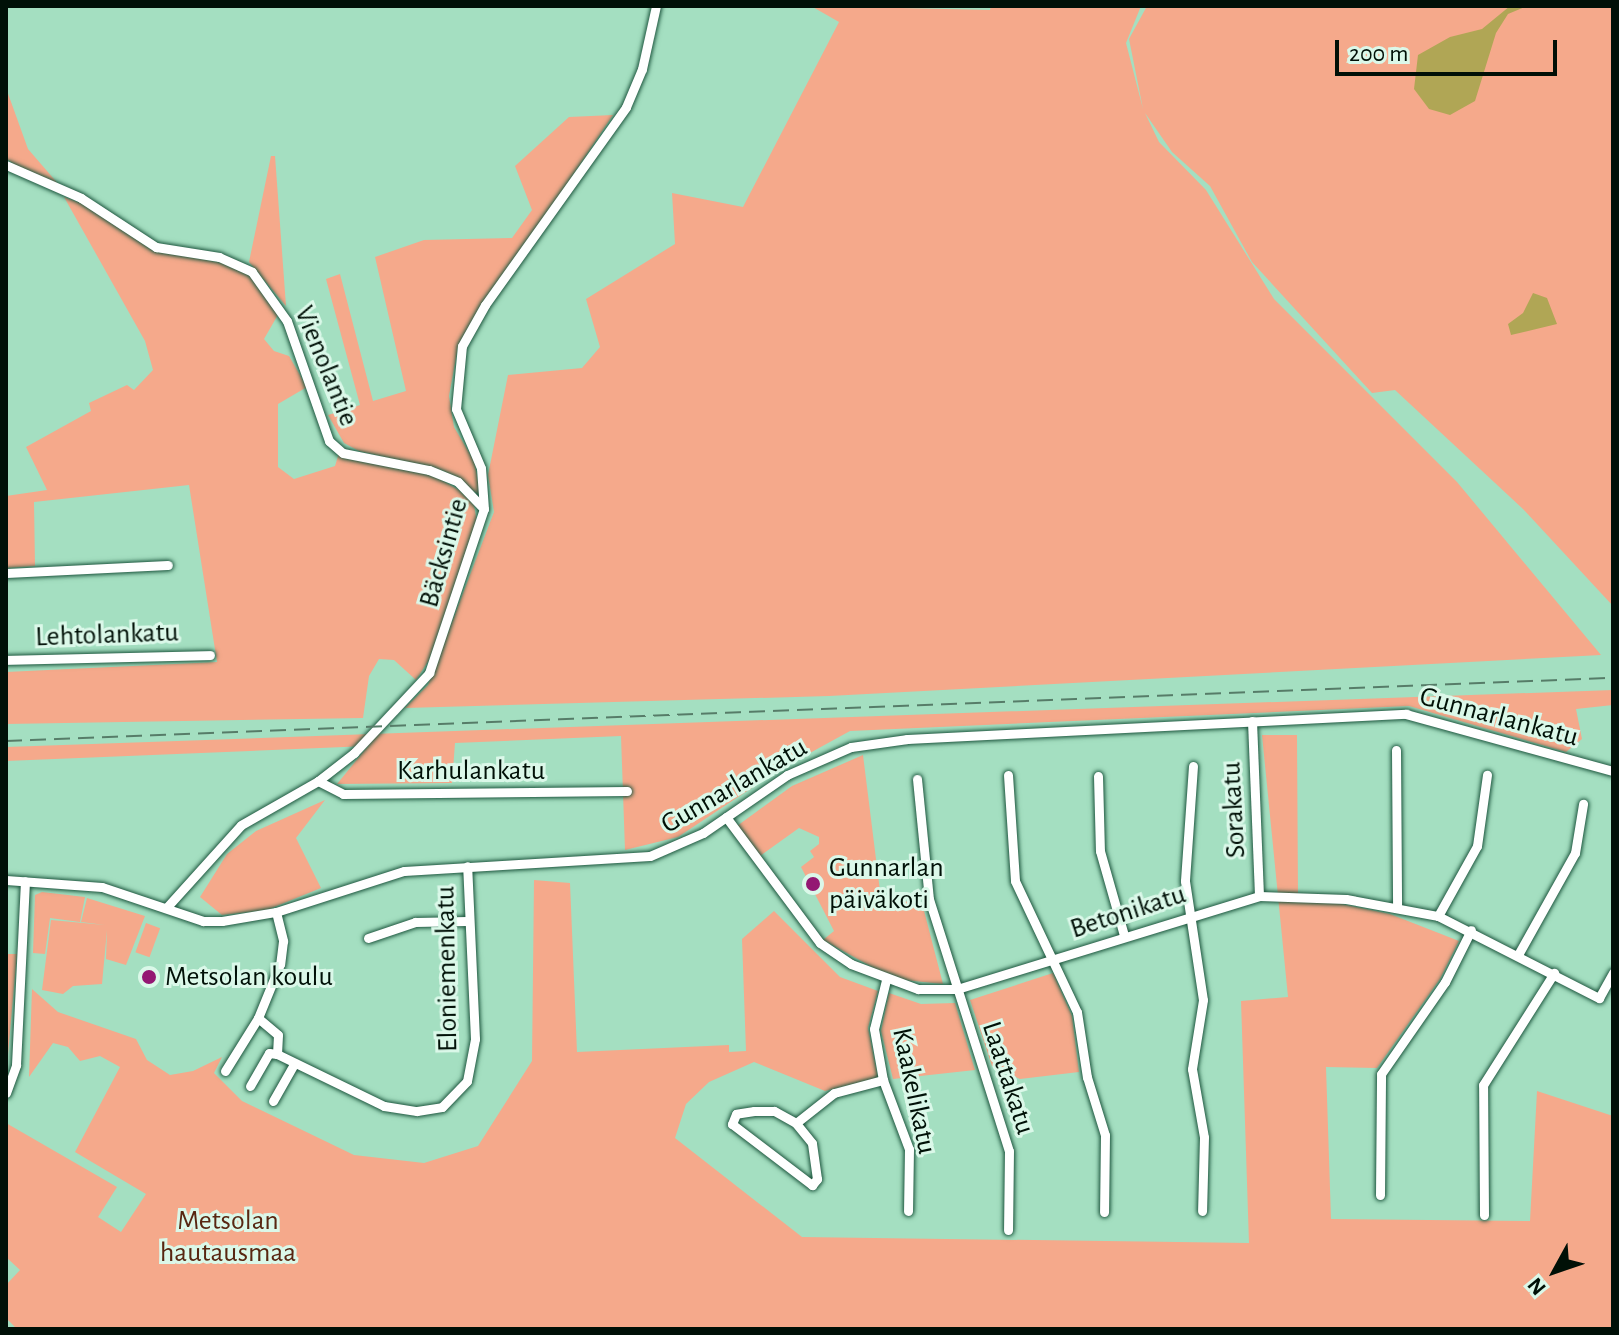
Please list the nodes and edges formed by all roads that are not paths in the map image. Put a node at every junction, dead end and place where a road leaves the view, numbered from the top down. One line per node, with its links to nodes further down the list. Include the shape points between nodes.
1 (656, 6): 3 (street, Bäcksintie, via 642,69 626,107 485,305 462,346 456,409 481,468)
2 (6, 165): 3 (street, Vienolantie, via 81,198 156,247 219,257 252,272 287,321 329,441 343,453 429,470 458,482)
3 (484, 509): 16 (street, Bäcksintie, via 429,673 377,733)
4 (168, 565): 5 (street)
5 (6, 573)
6 (210, 655): 7 (street, Lehtolankatu)
7 (6, 660)
8 (1252, 721): 11 (street, Gunnarlankatu, via 1406,714); 19 (street, Gunnarlankatu, via 863,744 787,775); 23 (street, Sorakatu)
9 (1396, 750): 24 (street)
10 (1193, 766): 27 (street, via 1185,881)
11 (1613, 771)
12 (1008, 775): 34 (street, via 1015,881)
13 (1487, 775): 28 (street, via 1477,846)
14 (1098, 776): 31 (street, via 1100,851)
15 (917, 779): 38 (street, Laattakatu, via 929,899)
16 (318, 781): 17 (street, Karhulankatu, via 343,794); 25 (street, Bäcksintie, via 241,825)
17 (627, 791)
18 (1583, 804): 33 (street, via 1575,853)
19 (726, 817): 20 (street, Gunnarlankatu, via 690,841 650,856); 37 (street, Betonikatu, via 820,943)
20 (467, 866): 26 (street, Gunnarlankatu, via 404,871); 29 (street, Eloniemenkatu)
21 (6, 880): 22 (street, Gunnarlankatu)
22 (25, 881): 25 (street, Gunnarlankatu, via 102,887); 45 (street, via 16,1065)
23 (1259, 896): 24 (street, Betonikatu); 27 (street, Betonikatu)
24 (1397, 905): 28 (street, Betonikatu)
25 (167, 907): 26 (street, Gunnarlankatu, via 203,921)
26 (276, 912): 39 (street, via 283,941 280,964)
27 (1188, 914): 31 (street, Betonikatu); 50 (street, via 1203,1000 1192,1069 1204,1137)
28 (1438, 916): 30 (street, Betonikatu)
29 (467, 921): 32 (street, via 415,922); 41 (street, Eloniemenkatu, via 475,1039 467,1081 453,1100 417,1111 384,1106)
30 (1471, 930): 33 (street, Betonikatu); 48 (street, via 1445,982 1381,1074)
31 (1124, 935): 34 (street, Betonikatu)
32 (368, 938)
33 (1519, 953): 35 (street, Betonikatu)
34 (1052, 961): 38 (street, Betonikatu); 51 (street, via 1077,1012 1087,1077 1105,1135)
35 (1554, 973): 36 (street, Betonikatu, via 1599,998); 52 (street, via 1483,1085)
36 (1613, 973)
37 (886, 980): 38 (street, Betonikatu, via 918,989); 43 (street, Kaakelikatu, via 874,1029)
38 (957, 989): 53 (street, Laattakatu, via 1009,1151)
39 (258, 1018): 40 (street, via 278,1035); 42 (street)
40 (277, 1054): 41 (street, Eloniemenkatu); 44 (street, via 269,1053)
41 (294, 1064): 46 (street)
42 (225, 1071)
43 (883, 1080): 47 (street, via 834,1093); 49 (street, Kaakelikatu, via 909,1149)
44 (250, 1086)
45 (6, 1093)
46 (273, 1101)
47 (796, 1123): 47 (street, via 812,1143 817,1179 812,1185 732,1124 736,1114 754,1111 774,1111)
48 (1380, 1195)
49 (908, 1211)
50 (1202, 1211)
51 (1104, 1212)
52 (1484, 1215)
53 (1008, 1230)

